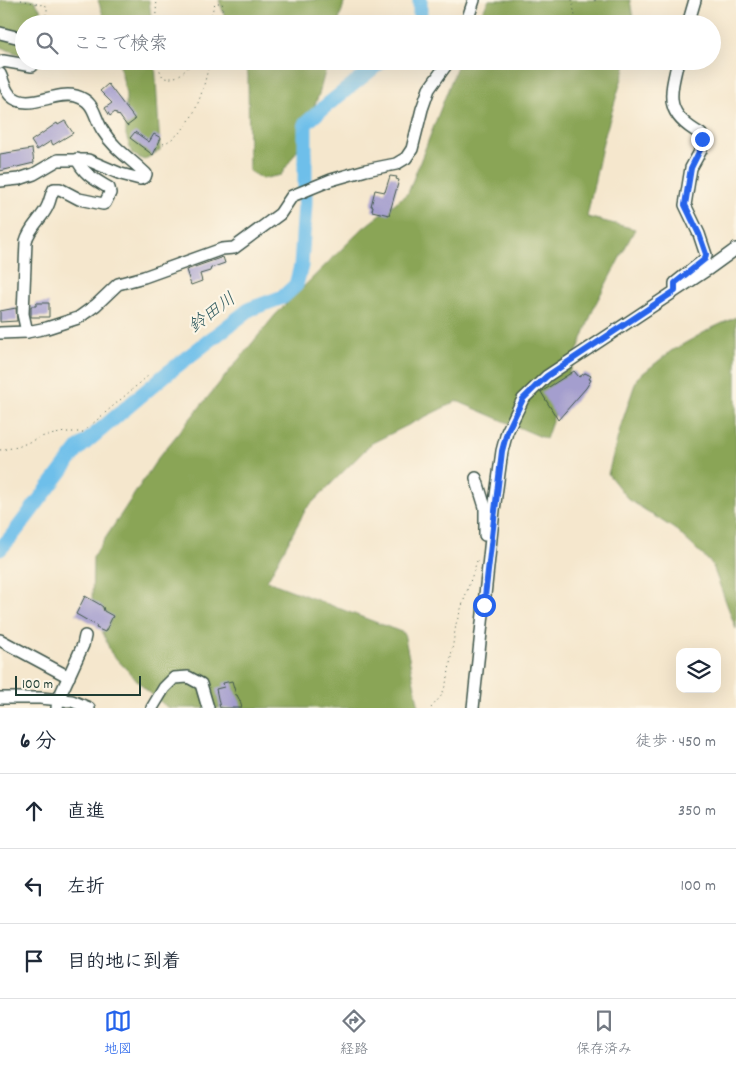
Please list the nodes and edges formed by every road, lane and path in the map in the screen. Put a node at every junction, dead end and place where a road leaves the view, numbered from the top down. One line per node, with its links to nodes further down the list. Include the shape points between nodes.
1 (21, 0): 8 (path, via 47,6)
2 (157, 0): 9 (path)
3 (474, 0): 12 (street)
4 (572, 0): 13 (path)
5 (595, 0): 7 (path)
6 (695, 0): 14 (street)
7 (595, 5)
8 (46, 15)
9 (156, 15)
10 (211, 15): 11 (path, via 218,2 223,6)
11 (221, 15)
12 (469, 15)
13 (575, 15)
14 (691, 15)
15 (0, 33): 16 (street)
16 (15, 37)
17 (0, 63): 18 (street)
18 (15, 63)
19 (160, 70): 20 (path, via 164,78 171,79)
20 (187, 70)
21 (208, 70): 25 (path, via 201,98 184,130)
22 (443, 70): 31 (street, via 429,89 412,149 406,158 396,164 331,180 292,196 280,214 234,248 222,249 118,284 78,318)
23 (676, 70): 29 (street, via 672,101 676,115 702,134 700,150 691,168 685,205 706,254 705,259 675,283)
24 (0, 74): 26 (street, via 9,94 22,102 59,95 86,100 116,149 146,174 140,179)
25 (162, 144)
26 (77, 159): 27 (street, via 58,160 26,177); 31 (street, via 81,168 109,188 110,193 102,204 79,199 60,189 54,190 49,197 49,204 26,240 23,314)
27 (0, 181)
28 (736, 249): 29 (street)
29 (675, 291): 35 (street, via 547,376 523,399 502,451)
30 (0, 332): 31 (street)
31 (27, 332)
32 (149, 375): 33 (path, via 83,432 40,436 18,447)
33 (0, 450)
34 (476, 478): 35 (street, via 486,507 485,539)
35 (491, 540): 46 (street)
36 (479, 556): 45 (path, via 456,624 448,677 442,695)
37 (85, 636): 39 (street)
38 (0, 640): 39 (street)
39 (69, 677): 41 (street)
40 (0, 698): 41 (street)
41 (58, 704): 42 (street, via 72,701)
42 (89, 708)
43 (152, 708): 44 (street, via 174,678 188,677 201,684)
44 (208, 708)
45 (431, 708)
46 (473, 708)

